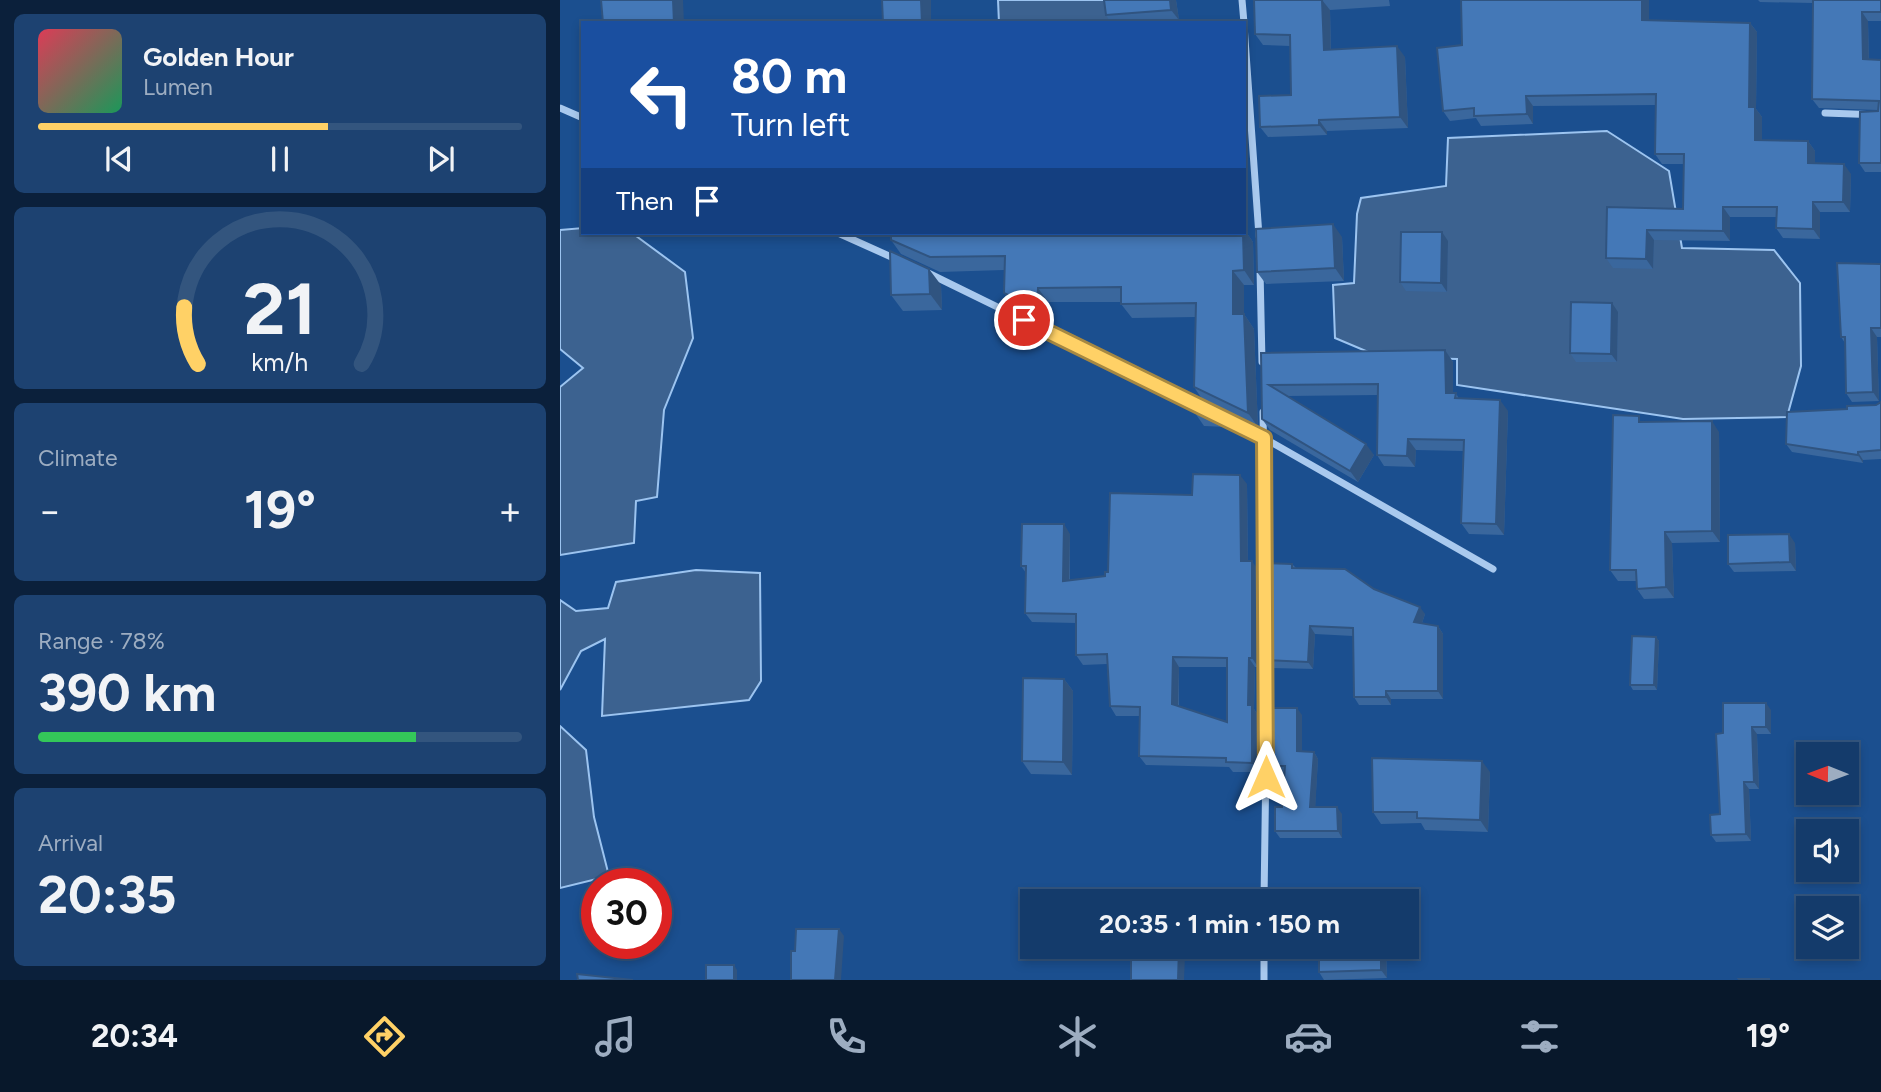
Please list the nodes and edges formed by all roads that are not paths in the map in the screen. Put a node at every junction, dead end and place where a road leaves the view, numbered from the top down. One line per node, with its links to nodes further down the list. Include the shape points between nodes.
1 (1242, 0): 2 (street)
2 (1244, 21)
3 (1246, 52): 9 (street)
4 (560, 108): 7 (street)
5 (1825, 113): 6 (street)
6 (1881, 116)
7 (581, 117)
8 (842, 235): 10 (street)
9 (1260, 252)
10 (907, 264)
11 (1260, 265): 13 (street)
12 (918, 269): 15 (street)
13 (1262, 372)
14 (1263, 398): 15 (street)
15 (1264, 438): 16 (street); 17 (street)
16 (1493, 569)
17 (1266, 608)
18 (1266, 648): 19 (street)
19 (1266, 729)
20 (1266, 742): 21 (street)
21 (1265, 889)
22 (1264, 959): 23 (street)
23 (1264, 980)

